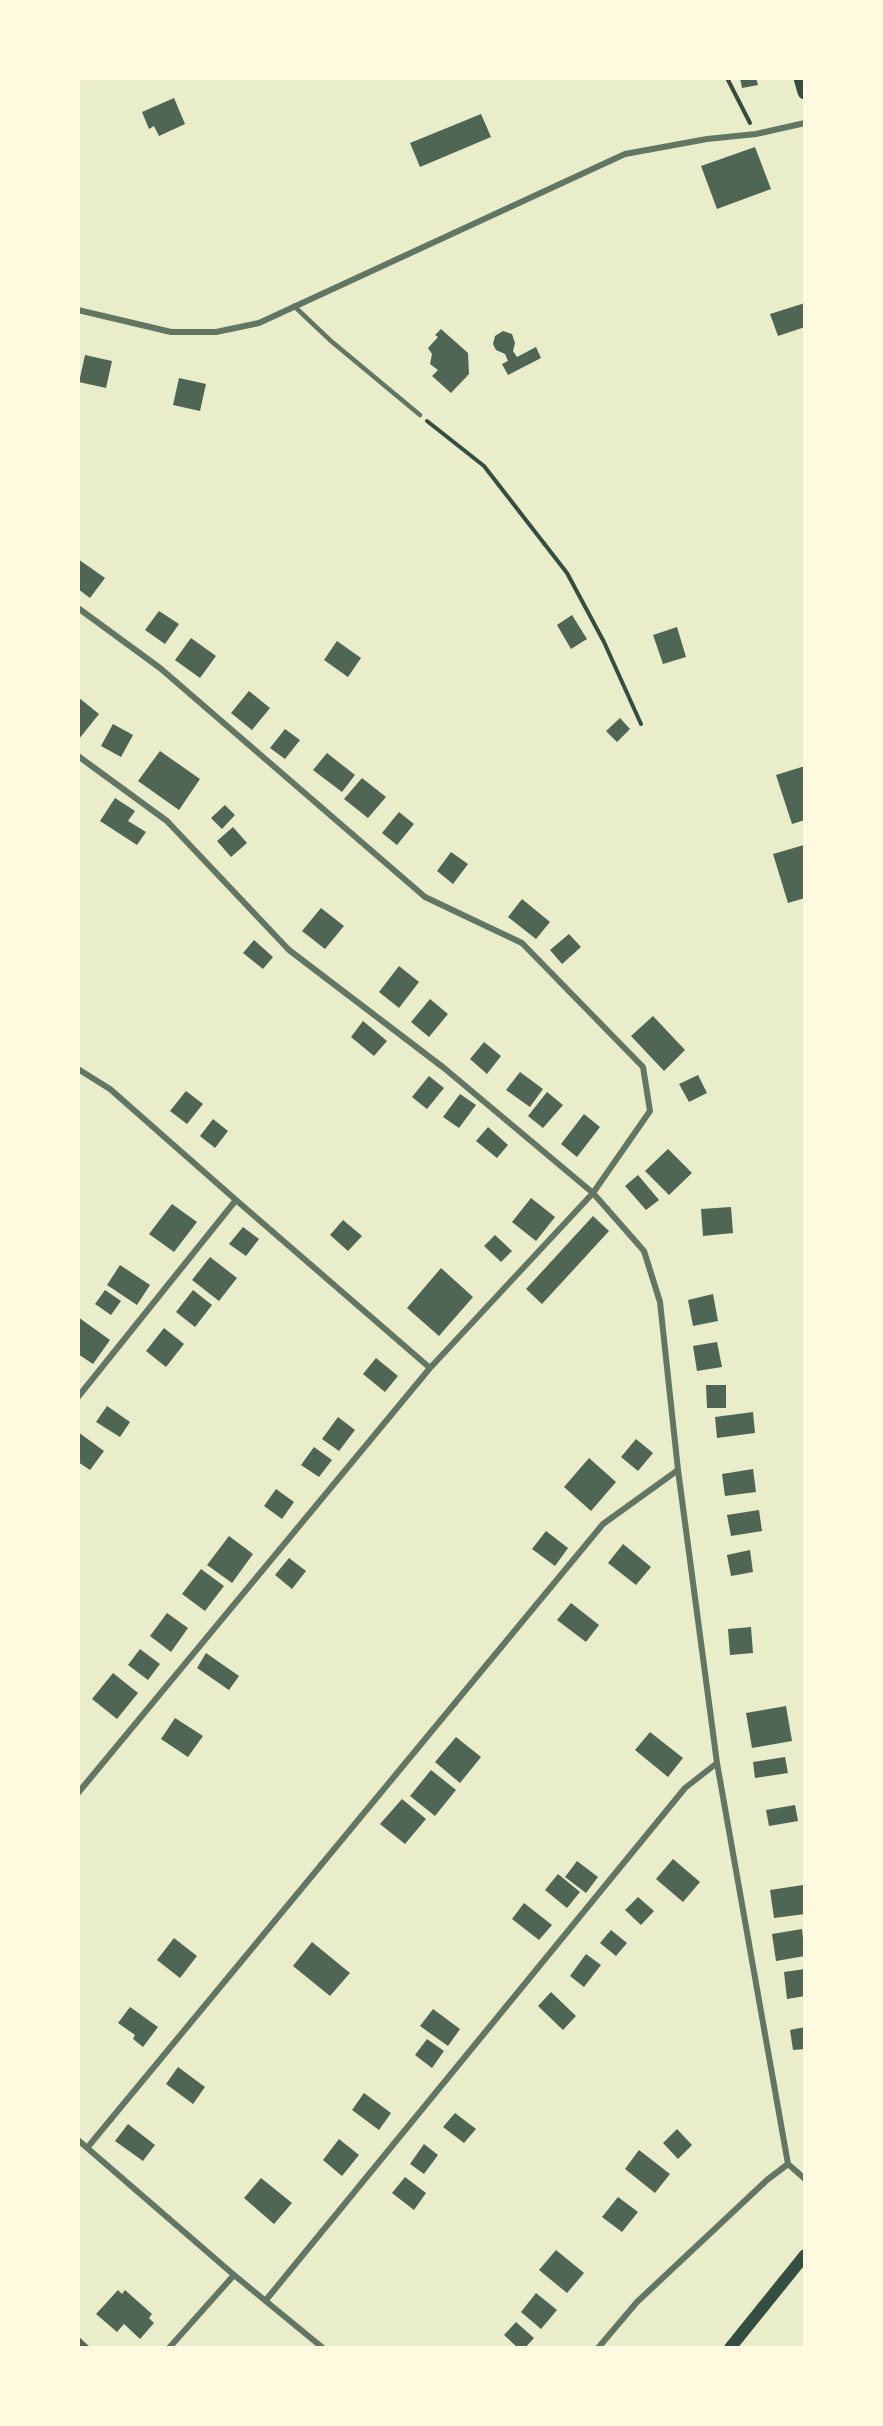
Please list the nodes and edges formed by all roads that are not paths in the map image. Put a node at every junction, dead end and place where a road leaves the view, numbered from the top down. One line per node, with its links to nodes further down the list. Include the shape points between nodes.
1 (801, 78): 2 (main road)
2 (805, 92)
3 (805, 123): 4 (street, via 625,154)
4 (294, 306): 5 (street, via 259,322 216,332 171,332); 6 (lane)
5 (78, 310)
6 (420, 415)
7 (78, 608): 10 (street, via 160,668 425,897 522,943 643,1067 650,1111)
8 (78, 756): 10 (street, via 167,821 289,950 444,1068)
9 (78, 1069): 11 (street, via 110,1089)
10 (592, 1193): 12 (street); 14 (street, via 644,1251 660,1302)
11 (236, 1200): 12 (street); 13 (street)
12 (430, 1368): 16 (street)
13 (78, 1397)
14 (678, 1470): 15 (street); 18 (street, via 603,1524)
15 (717, 1763): 19 (street); 23 (street, via 685,1788)
16 (78, 1793)
17 (78, 2140): 18 (street)
18 (87, 2148): 22 (street)
19 (788, 2164): 20 (street); 26 (street, via 637,2302)
20 (805, 2179)
21 (805, 2255): 27 (main road)
22 (234, 2275): 23 (street); 24 (street)
23 (266, 2300): 25 (street)
24 (170, 2348)
25 (323, 2348)
26 (598, 2348)
27 (730, 2348)

